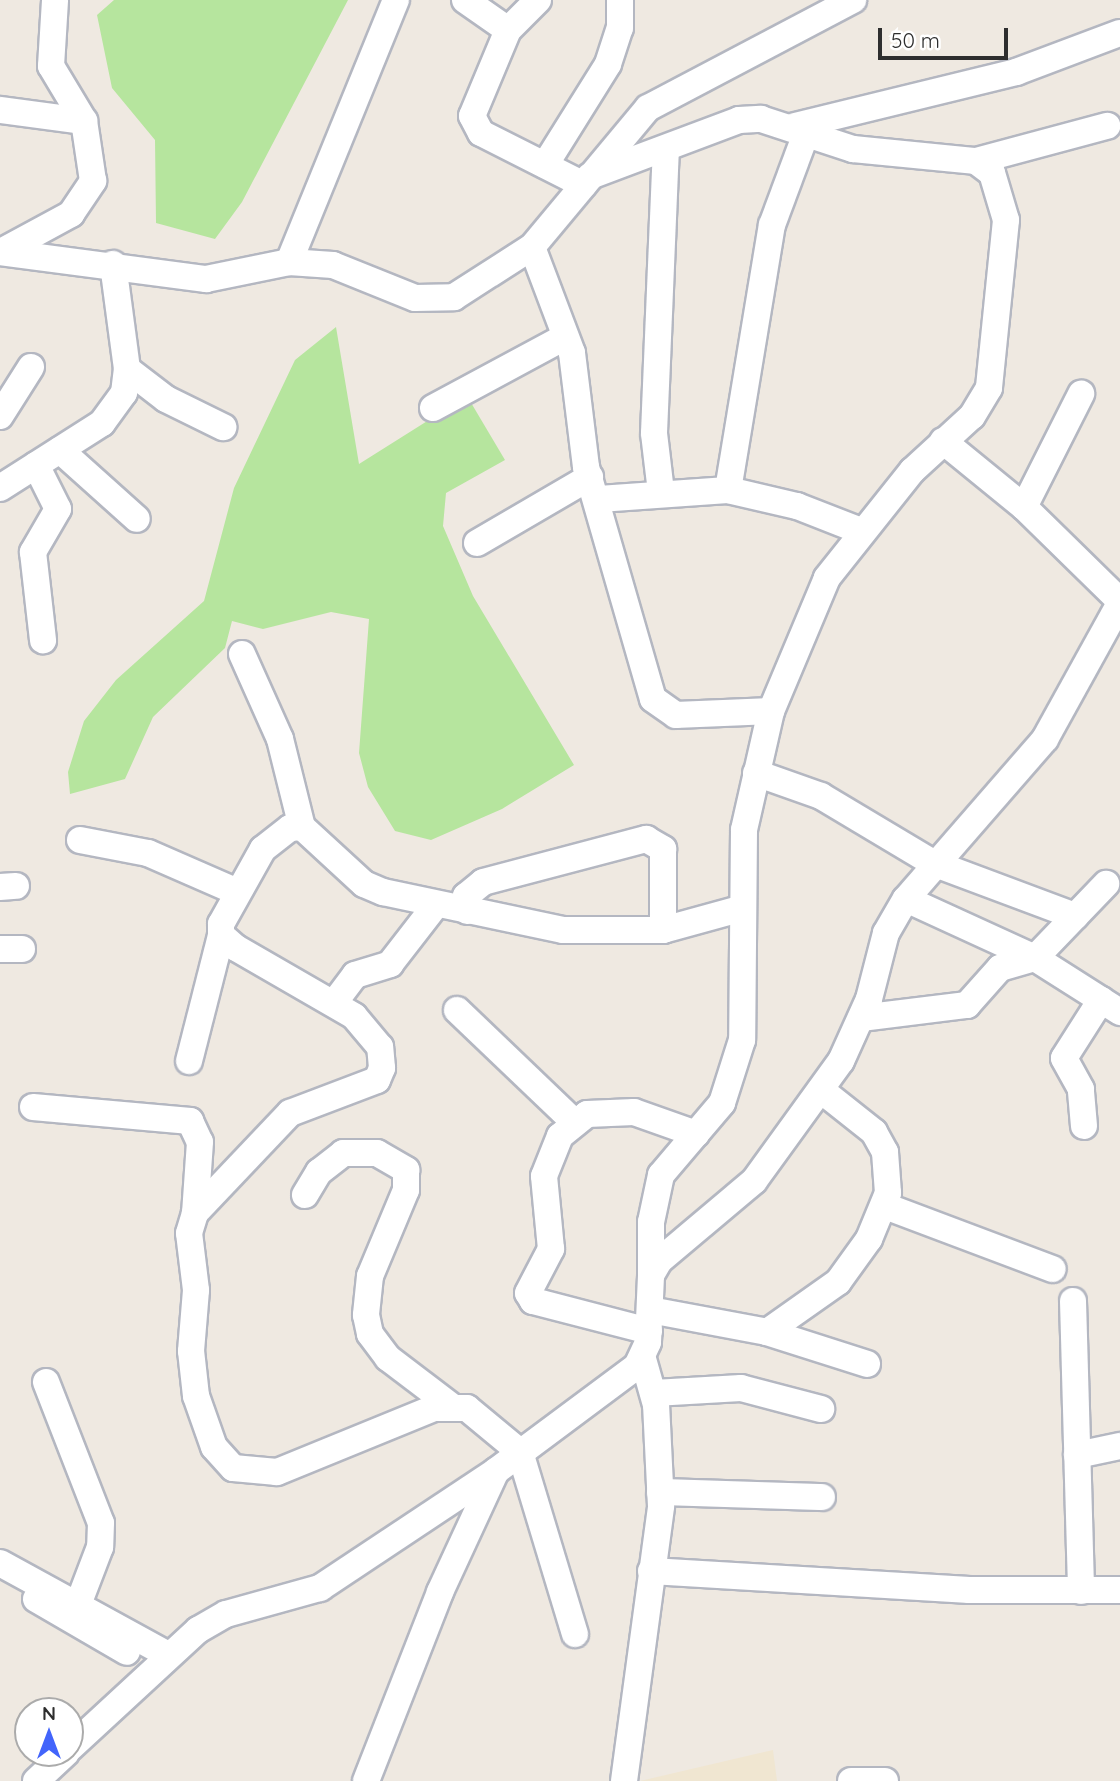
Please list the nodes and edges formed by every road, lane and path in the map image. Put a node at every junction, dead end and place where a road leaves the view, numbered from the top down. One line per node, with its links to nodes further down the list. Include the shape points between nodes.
1 (55, 0): 10 (street, via 51,66)
2 (396, 0): 19 (street)
3 (465, 0): 7 (street)
4 (538, 0): 7 (street)
5 (620, 0): 15 (street, via 621,28 608,64)
6 (853, 0): 16 (street, via 648,108)
7 (508, 30): 15 (street, via 472,117 481,132)
8 (1120, 33): 12 (street, via 1016,72)
9 (0, 110): 10 (street)
10 (84, 121): 18 (street, via 95,161 85,199 71,214)
11 (1107, 126): 14 (street)
12 (801, 129): 13 (street, via 739,121); 14 (street, via 880,153); 33 (street, via 772,225)
13 (666, 150): 16 (street); 34 (street, via 654,420)
14 (976, 161): 28 (street, via 992,173 1000,191 1006,249 989,388)
15 (545, 165): 16 (street)
16 (587, 180): 17 (street)
17 (532, 247): 19 (street, via 482,285 435,301 333,265); 21 (street)
18 (0, 252): 20 (street)
19 (289, 262): 20 (street, via 229,279)
20 (133, 267): 23 (street)
21 (565, 337): 25 (street); 32 (street)
22 (31, 366): 26 (street)
23 (139, 379): 27 (street); 29 (street, via 114,411)
24 (1081, 394): 35 (street)
25 (433, 408)
26 (0, 416)
27 (223, 427)
28 (943, 441): 35 (street); 37 (street)
29 (60, 450): 30 (street); 36 (street)
30 (36, 465): 31 (street); 40 (street, via 58,509 33,552)
31 (0, 488)
32 (595, 488): 34 (street); 38 (street); 42 (street, via 653,699 676,715)
33 (728, 490): 34 (street); 37 (street, via 797,506)
34 (661, 492)
35 (1024, 507): 39 (street)
36 (137, 519)
37 (861, 531): 42 (street, via 809,613)
38 (477, 543)
39 (1120, 602): 46 (street, via 1045,739)
40 (43, 640)
41 (242, 654): 44 (street, via 280,739)
42 (771, 710): 43 (street)
43 (755, 773): 46 (street, via 821,796); 51 (street, via 744,830)
44 (302, 827): 48 (street, via 276,836); 50 (street, via 364,884)
45 (80, 840): 48 (street, via 148,853)
46 (933, 863): 49 (street); 53 (street)
47 (1106, 884): 53 (street)
48 (235, 891): 55 (street)
49 (906, 898): 56 (street); 60 (street, via 880,949)
50 (435, 906): 52 (street); 57 (street, via 390,964 355,975)
51 (743, 908): 54 (street); 66 (street, via 742,1040 722,1103)
52 (467, 911): 54 (street, via 563,930); 54 (street, via 466,896 483,882 646,839 663,849)
53 (1075, 916): 56 (street)
54 (663, 930)
55 (221, 935): 57 (street); 61 (street)
56 (1035, 958): 58 (street); 60 (street, via 1000,968 976,998 958,1009)
57 (334, 1003): 69 (street, via 369,1029 380,1047 377,1080 290,1113)
58 (1110, 1006): 65 (street, via 1064,1058 1081,1089)
59 (457, 1010): 64 (street)
60 (861, 1018): 62 (street)
61 (189, 1062)
62 (821, 1090): 68 (street, via 874,1132 890,1175); 71 (street, via 754,1181 682,1238)
63 (33, 1107): 69 (street, via 190,1121 200,1142)
64 (572, 1120): 66 (street, via 605,1111 634,1112); 73 (street, via 544,1176 551,1250 528,1293 554,1308)
65 (1084, 1126)
66 (696, 1134): 71 (street, via 673,1158 655,1194)
67 (305, 1195): 79 (street, via 319,1172 343,1153 377,1153 407,1170 406,1190 370,1276 366,1315 370,1334 388,1358)
68 (885, 1206): 70 (street); 74 (street, via 838,1282)
69 (194, 1213): 79 (street, via 189,1233 196,1396 214,1447 233,1468 277,1472)
70 (1053, 1269)
71 (651, 1275): 73 (street)
72 (1073, 1301): 83 (street)
73 (649, 1320): 74 (street); 75 (street)
74 (767, 1332): 76 (street)
75 (643, 1359): 78 (street); 82 (street)
76 (867, 1364)
77 (46, 1382): 92 (street, via 102,1523)
78 (654, 1393): 80 (street, via 741,1388); 85 (street)
79 (450, 1405): 82 (street, via 467,1408)
80 (821, 1409)
81 (1120, 1446): 83 (street)
82 (520, 1452): 84 (street); 93 (street)
83 (1077, 1455): 91 (street)
84 (496, 1471): 94 (street, via 320,1588 226,1615); 98 (street, via 440,1592)
85 (660, 1492): 86 (street); 88 (street)
86 (822, 1497)
87 (0, 1563): 92 (street)
88 (651, 1571): 91 (street, via 793,1583 856,1579 969,1590); 99 (street)
89 (0, 1579): 94 (street)
90 (1120, 1590): 91 (street)
91 (1081, 1591)
92 (79, 1602): 94 (street)
93 (575, 1634)
94 (162, 1662): 95 (street)
95 (84, 1743)
96 (58, 1767): 97 (street)
97 (36, 1781)
98 (366, 1781)
99 (624, 1781)
100 (851, 1781): 101 (street)
101 (885, 1781)

